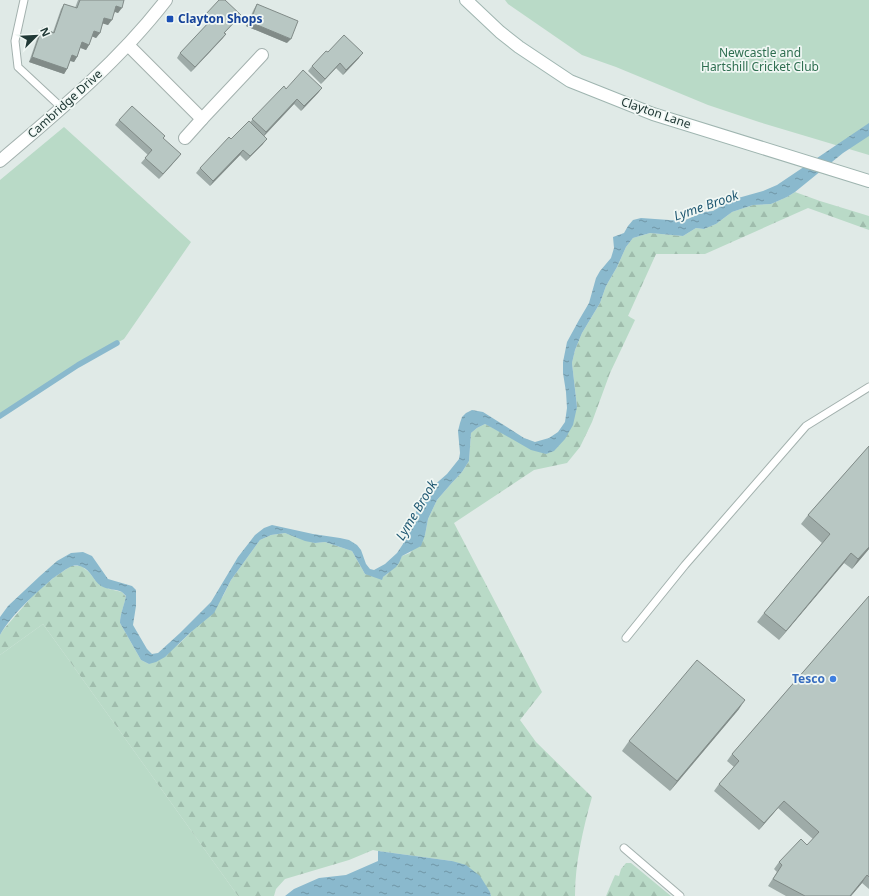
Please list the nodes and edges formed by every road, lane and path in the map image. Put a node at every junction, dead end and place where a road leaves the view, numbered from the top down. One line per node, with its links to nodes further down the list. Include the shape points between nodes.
1 (24, 0): 6 (lane, via 15,42 18,67)
2 (166, 0): 4 (street, Cambridge Drive)
3 (466, 0): 10 (street, Clayton Lane, via 519,47 570,81 653,114)
4 (128, 46): 6 (street, Cambridge Drive); 7 (street)
5 (262, 55): 7 (street)
6 (62, 108): 9 (street, Cambridge Drive)
7 (202, 119): 8 (street)
8 (185, 138)
9 (0, 161)
10 (869, 181)
11 (869, 386): 12 (lane, via 806,426 685,564)
12 (626, 638)
13 (624, 848): 14 (lane)
14 (680, 896)

